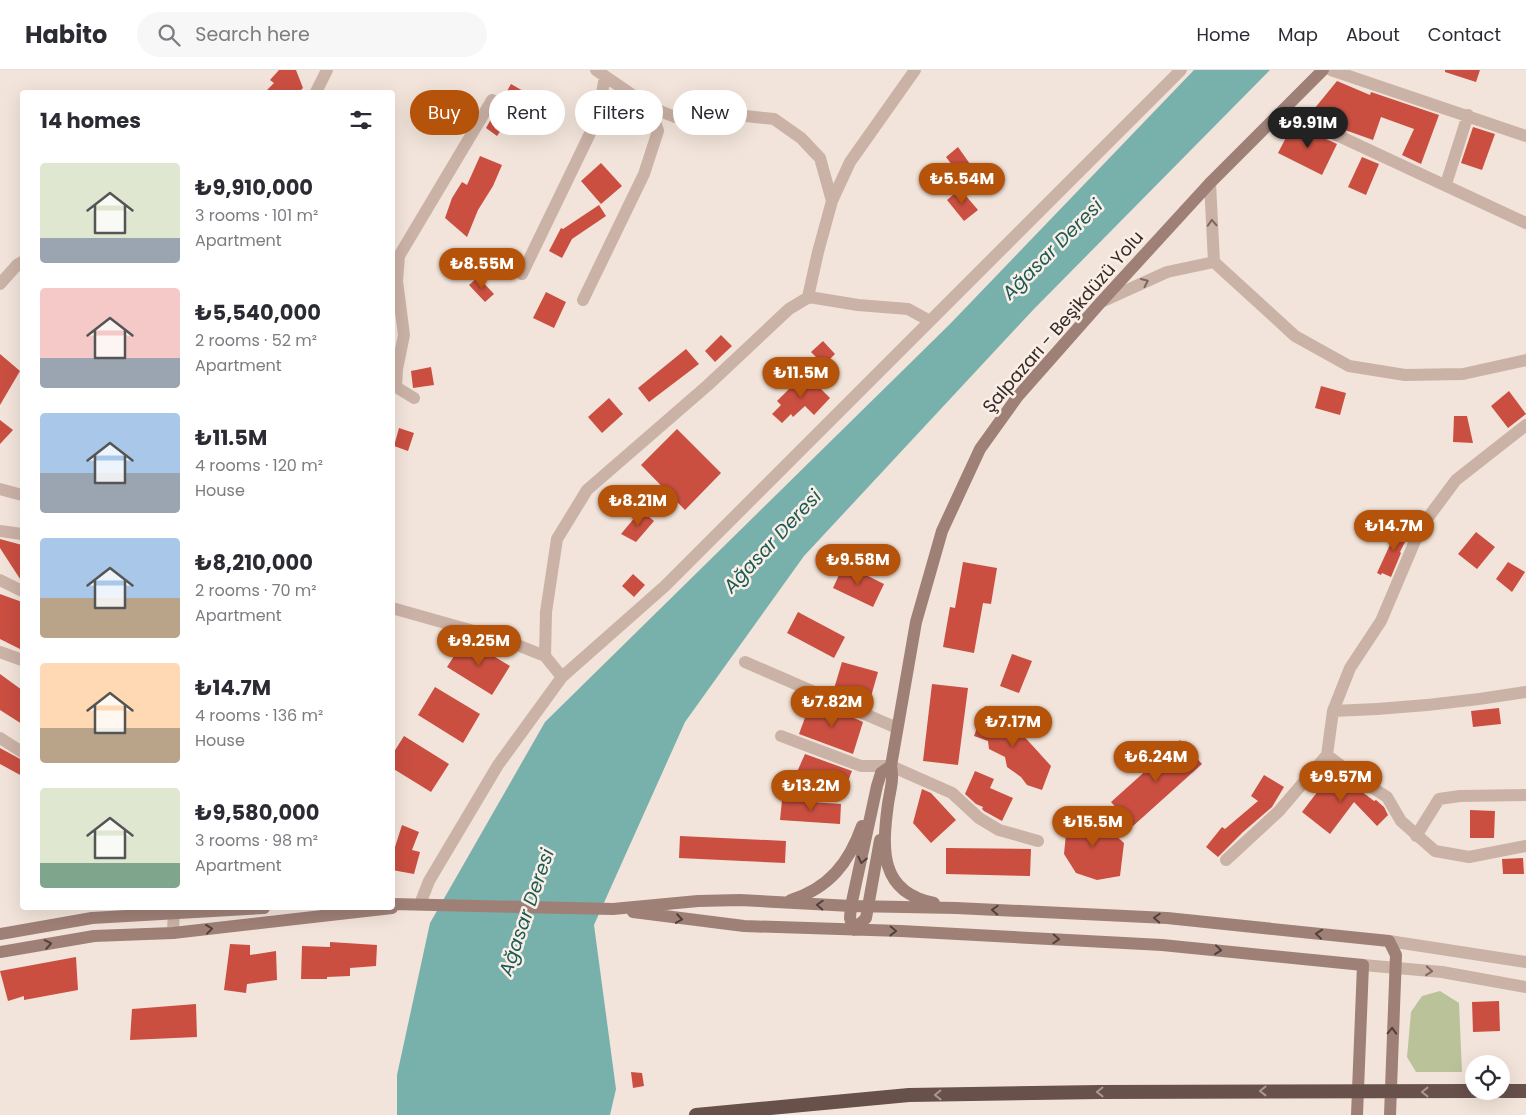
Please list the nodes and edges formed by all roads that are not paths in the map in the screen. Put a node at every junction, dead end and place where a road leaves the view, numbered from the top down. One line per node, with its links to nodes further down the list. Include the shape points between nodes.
1 (327, 70): 7 (street)
2 (915, 70): 17 (street, via 850,162)
3 (1181, 70): 27 (street)
4 (1323, 70): 10 (main road, Şalpazarı - Beşikdüzü Yolu)
5 (1331, 70): 12 (street)
6 (600, 73): 8 (street); 21 (street, via 597,119)
7 (317, 90)
8 (625, 90)
9 (489, 105): 22 (street, via 399,256)
10 (1283, 110): 15 (main road, Şalpazarı - Beşikdüzü Yolu); 16 (street)
11 (663, 112): 17 (street, via 675,117 736,115 774,119 820,158)
12 (1468, 115): 14 (street); 16 (street)
13 (657, 135): 25 (street, via 644,174)
14 (1526, 136)
15 (1210, 183): 19 (street, one-way to 15); 26 (main road, Şalpazarı - Beşikdüzü Yolu)
16 (1446, 184): 18 (street)
17 (832, 201): 24 (street)
18 (1526, 223)
19 (1214, 262): 26 (street, one-way to 19, via 1167,272); 28 (street, via 1295,336 1349,366 1405,375 1463,374)
20 (20, 263): 23 (street)
21 (522, 274)
22 (395, 280): 29 (street, via 404,335 396,387)
23 (0, 284)
24 (808, 298): 27 (street, via 908,308); 39 (street, via 789,310 588,490 557,539 546,612)
25 (583, 300)
26 (1101, 302): 45 (main road, Şalpazarı - Beşikdüzü Yolu, via 1018,396 980,449 942,531 916,622)
27 (930, 321): 42 (street, via 665,586)
28 (1526, 360)
29 (414, 398)
30 (1526, 425): 44 (street, via 1456,480 1421,528 1380,621 1350,668)
31 (0, 489): 32 (street)
32 (20, 494)
33 (0, 531): 34 (street)
34 (20, 534)
35 (0, 580): 36 (street)
36 (20, 590)
37 (395, 609): 39 (street, via 502,639)
38 (0, 652): 40 (street)
39 (545, 656): 42 (street)
40 (20, 659)
41 (745, 662): 45 (street)
42 (562, 677): 59 (street, via 498,765 430,881)
43 (1526, 692): 44 (street, via 1452,704)
44 (1333, 711): 49 (street)
45 (897, 728): 50 (main road, Şalpazarı - Beşikdüzü Yolu)
46 (781, 736): 50 (street, via 861,766)
47 (0, 738): 48 (street)
48 (20, 751)
49 (1327, 755): 54 (street, via 1387,797 1401,821); 57 (street, via 1279,811)
50 (890, 766): 51 (main road, via 881,773); 53 (main road, via 893,778); 55 (street, via 952,793 979,818 1000,830)
51 (877, 786): 58 (main road, via 856,843 837,872 806,895); 61 (main road, one-way to 61)
52 (1526, 794): 54 (street, via 1460,796 1439,800)
53 (888, 804): 62 (main road); 63 (main road, via 885,847 886,863 892,877 910,894)
54 (1416, 836): 56 (street, via 1435,851 1468,857)
55 (1038, 840)
56 (1526, 846)
57 (1226, 860)
58 (783, 903): 61 (main road, one-way to 58); 64 (main road, via 698,901)
59 (420, 904): 60 (main road); 64 (main road)
60 (395, 906)
61 (851, 906): 62 (main road); 67 (main road)
62 (868, 907): 63 (main road); 67 (main road, via 866,918)
63 (956, 908): 70 (main road, one-way to 63, via 1167,918)
64 (613, 909): 67 (main road, one-way to 67, via 744,926)
65 (174, 910): 68 (street); 69 (main road, via 92,918)
66 (360, 910): 68 (main road, one-way to 66)
67 (854, 930): 73 (main road, one-way to 73, via 1162,945)
68 (173, 933): 71 (main road, one-way to 68, via 94,936)
69 (0, 934)
70 (1389, 941): 72 (street); 74 (main road, via 1396,955)
71 (0, 952)
72 (1526, 962)
73 (1363, 965): 74 (street); 76 (main road)
74 (1397, 968): 75 (street, one-way to 75, via 1442,972); 80 (main road, one-way to 74)
75 (1526, 987)
76 (1357, 1091): 80 (highway); 81 (highway, one-way to 81, via 909,1095); 82 (main road)
77 (1465, 1091): 80 (highway, one-way to 80)
78 (1510, 1091): 79 (highway)
79 (1526, 1091)
80 (1391, 1092): 83 (main road)
81 (696, 1115)
82 (1357, 1115)
83 (1390, 1115)

